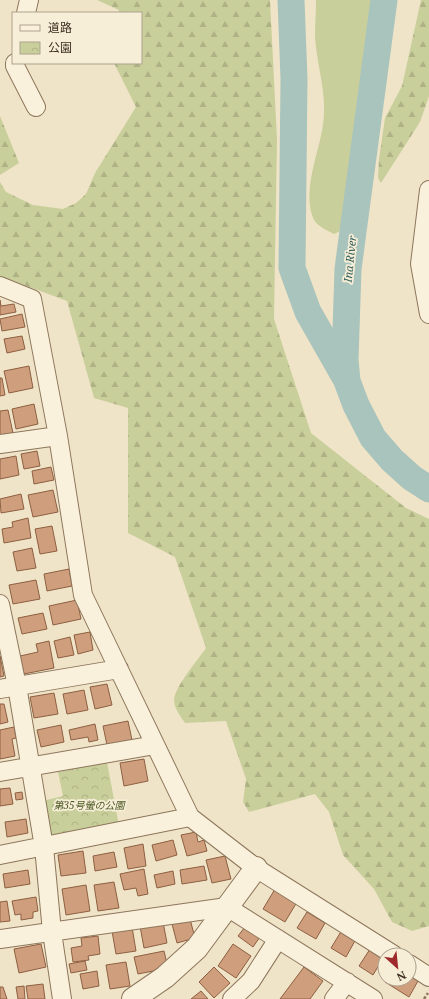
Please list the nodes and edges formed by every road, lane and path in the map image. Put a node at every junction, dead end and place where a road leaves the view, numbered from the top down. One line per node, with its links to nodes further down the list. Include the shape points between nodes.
1 (29, 0): 2 (street)
2 (26, 12)
3 (10, 64): 4 (street)
4 (36, 107)
5 (429, 190): 7 (street, via 420,264)
6 (0, 286): 8 (street, via 32,299)
7 (429, 314)
8 (58, 436): 9 (street); 11 (street, via 83,595)
9 (0, 444)
10 (0, 609): 12 (street)
11 (119, 669): 12 (street); 13 (street)
12 (8, 688): 14 (street)
13 (155, 745): 14 (street); 16 (street)
14 (30, 767): 15 (street); 17 (street)
15 (0, 772)
16 (190, 817): 17 (street); 19 (street)
17 (44, 847): 18 (street); 21 (street)
18 (0, 855)
19 (256, 868): 20 (street); 24 (street)
20 (227, 907): 21 (street); 23 (street); 30 (street, via 196,948 165,977)
21 (52, 932): 22 (street); 29 (street)
22 (0, 939)
23 (278, 939): 27 (street); 31 (street, via 251,981)
24 (381, 947)
25 (417, 969): 26 (street)
26 (429, 977)
27 (347, 982): 32 (street); 33 (street)
28 (429, 991): 34 (path)
29 (62, 999)
30 (134, 999)
31 (232, 999)
32 (334, 999)
33 (373, 999)
34 (424, 999)

